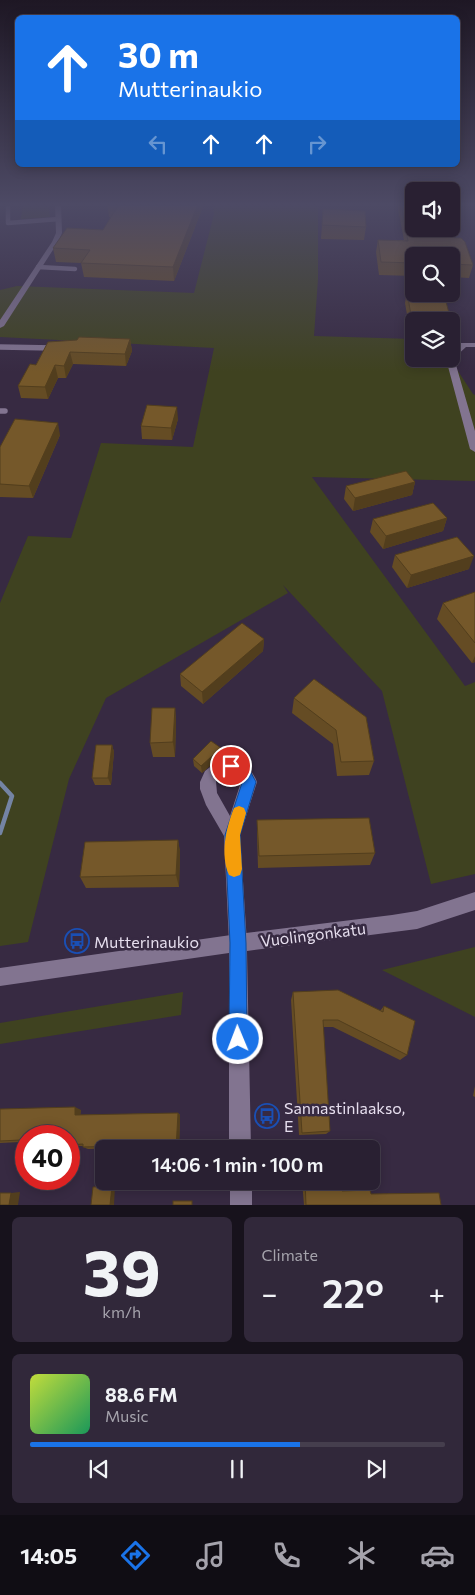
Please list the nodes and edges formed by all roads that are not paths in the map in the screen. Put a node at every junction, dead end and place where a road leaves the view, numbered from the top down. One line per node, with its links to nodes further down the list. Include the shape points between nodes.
1 (43, 260): 2 (street)
2 (38, 268): 3 (lane); 4 (street)
3 (75, 269)
4 (0, 326)
5 (475, 345): 8 (street, via 464,345)
6 (0, 347): 7 (lane)
7 (56, 348)
8 (460, 349)
9 (453, 367): 10 (street)
10 (475, 449)
11 (232, 835): 13 (street)
12 (475, 901): 13 (street, Vuolingonkatu, via 417,920)
13 (238, 943): 14 (street, Vuolingonkatu); 15 (street)
14 (0, 977)
15 (240, 1140)
16 (240, 1190): 17 (street)
17 (241, 1205)

